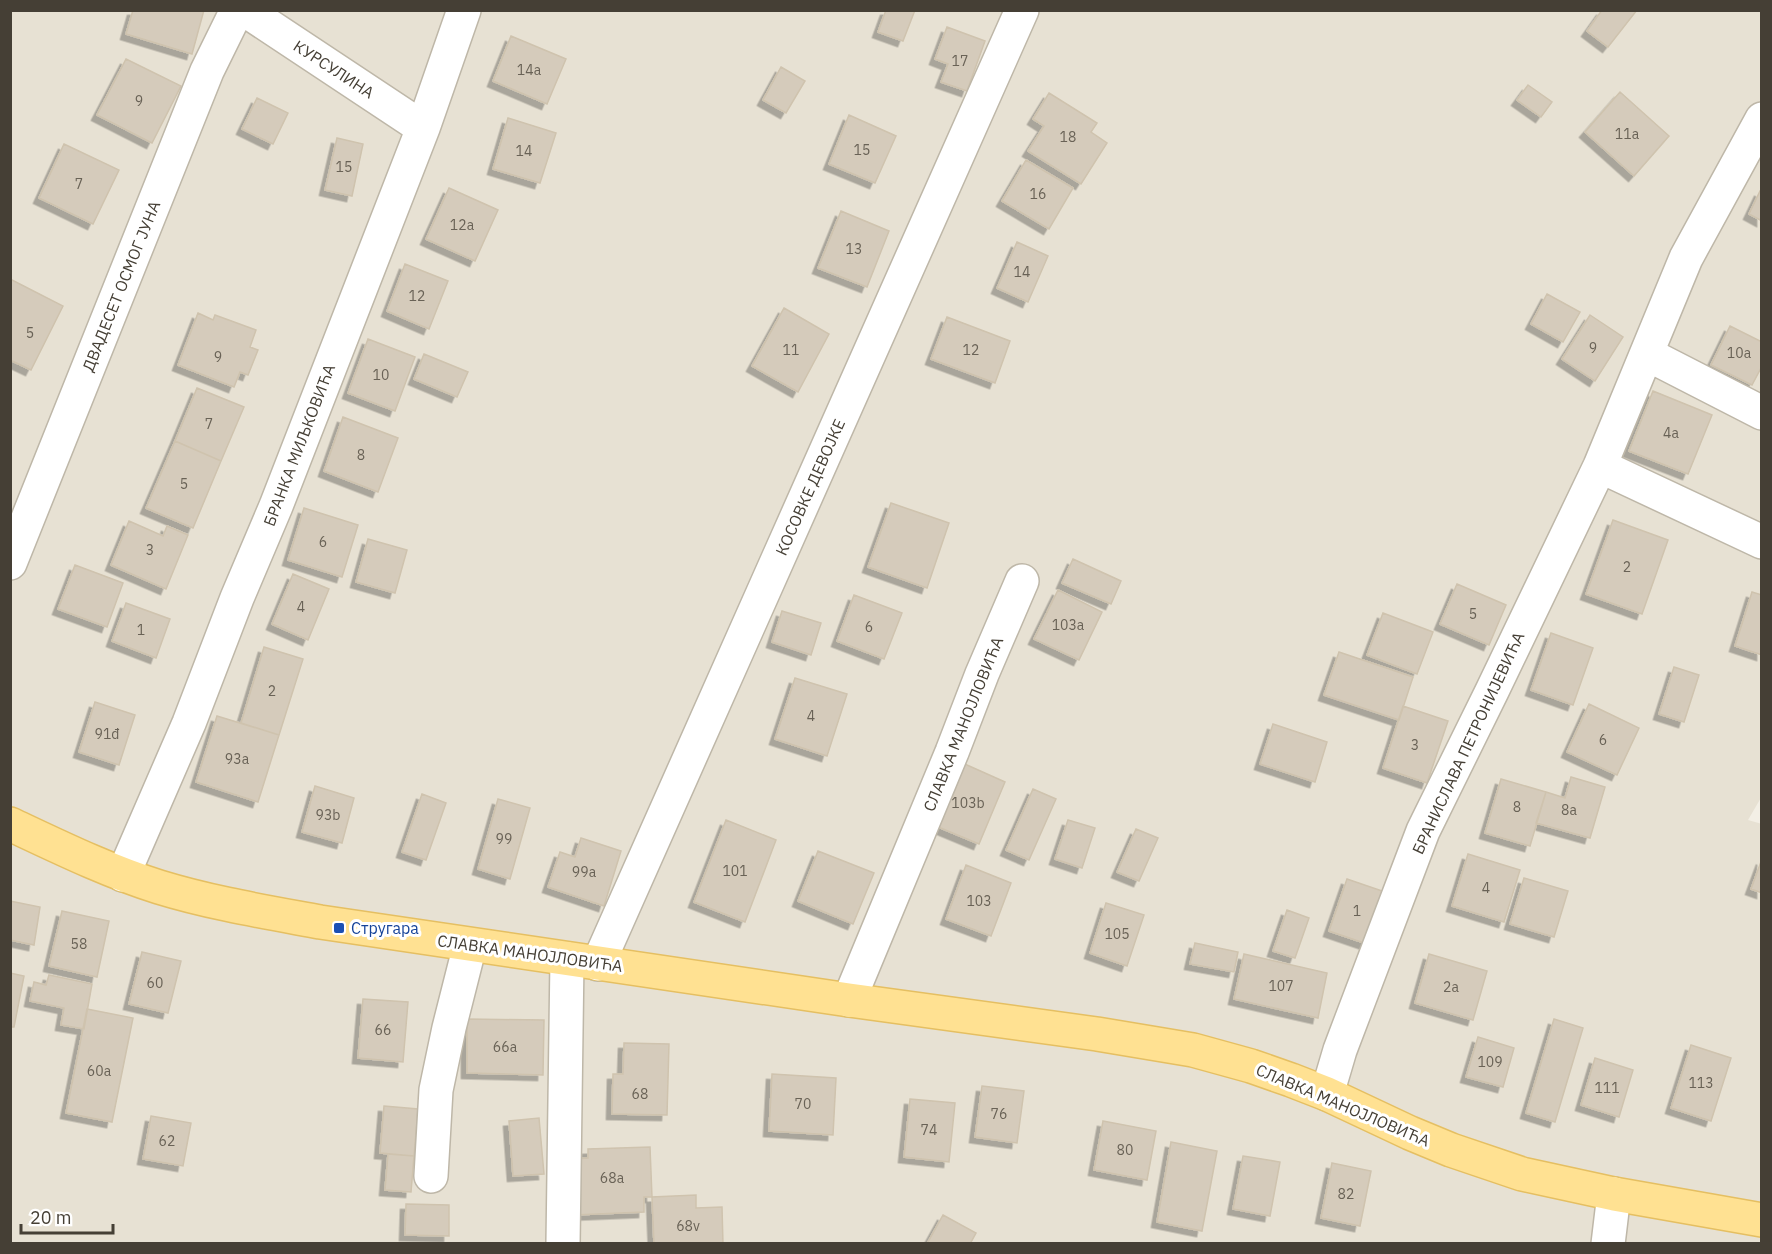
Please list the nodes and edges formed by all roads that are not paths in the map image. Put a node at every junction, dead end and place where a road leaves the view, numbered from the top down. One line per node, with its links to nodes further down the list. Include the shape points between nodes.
1 (237, 10): 11 (street, ДВАДЕСЕТ ОСМОГ ЈУНА, via 203,82)
2 (245, 10): 6 (street, КУРСУЛИНА)
3 (464, 10): 6 (street, БРАНКА МИЉКОВИЋА)
4 (1022, 10): 16 (street, КОСОВКЕ ДЕВОЈКЕ)
5 (1761, 119): 7 (street, БРАНИСЛАВА ПЕТРОНИЈЕВИЋА, via 1686,258)
6 (423, 128): 14 (street, БРАНКА МИЉКОВИЋА, via 189,723)
7 (1647, 354): 8 (street); 9 (street, БРАНИСЛАВА ПЕТРОНИЈЕВИЋА)
8 (1761, 413)
9 (1600, 466): 10 (street); 18 (street, БРАНИСЛАВА ПЕТРОНИЈЕВИЋА, via 1423,831)
10 (1761, 542)
11 (10, 563)
12 (1022, 581): 17 (street, СЛАВКА МАНОЈЛОВИЋА)
13 (10, 824): 14 (main road, СЛАВКА МАНОЈЛОВИЋА)
14 (123, 875): 15 (main road, СЛАВКА МАНОЈЛОВИЋА, via 258,911)
15 (471, 945): 16 (main road, СЛАВКА МАНОЈЛОВИЋА); 19 (street, via 436,1090)
16 (583, 961): 17 (main road, СЛАВКА МАНОЈЛОВИЋА); 22 (street)
17 (849, 1000): 18 (main road, СЛАВКА МАНОЈЛОВИЋА, via 1193,1050)
18 (1327, 1094): 20 (main road, СЛАВКА МАНОЈЛОВИЋА, via 1451,1150 1522,1174)
19 (430, 1176)
20 (1614, 1194): 21 (main road, СЛАВКА МАНОЈЛОВИЋА); 23 (street)
21 (1761, 1220)
22 (562, 1244)
23 (1608, 1244)

